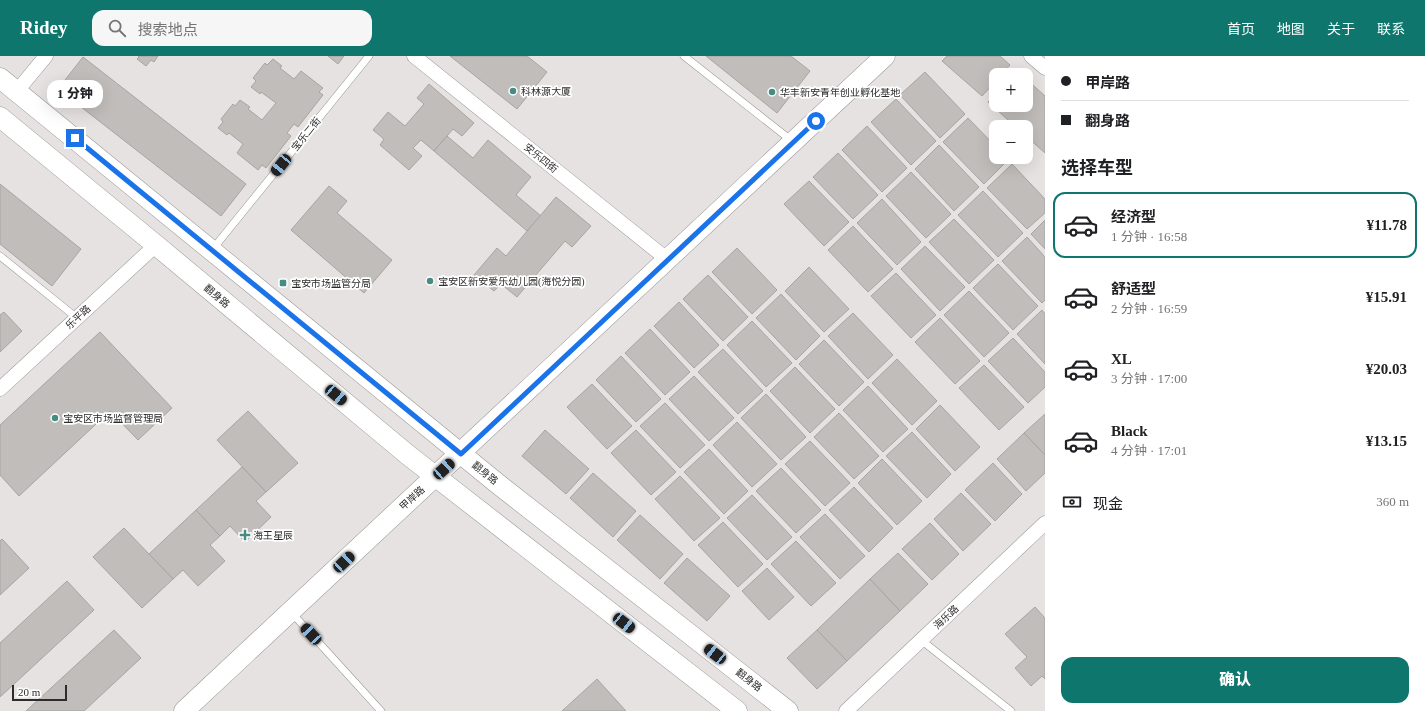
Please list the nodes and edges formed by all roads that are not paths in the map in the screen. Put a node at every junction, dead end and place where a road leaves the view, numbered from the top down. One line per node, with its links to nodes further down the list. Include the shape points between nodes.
1 (46, 56): 9 (street)
2 (369, 56): 13 (lane, 宝乐二街)
3 (414, 56): 15 (street, 安乐四街)
4 (684, 56): 11 (lane)
5 (886, 56): 11 (main road, 甲岸路)
6 (1031, 56): 7 (street)
7 (1045, 68)
8 (0, 78): 9 (main road, 翻身路)
9 (17, 91): 13 (main road, 翻身路)
10 (0, 117): 12 (main road, 翻身路)
11 (793, 142): 15 (main road, 甲岸路)
12 (156, 245): 16 (street, 乐平路); 19 (main road, 翻身路)
13 (212, 250): 18 (main road, 翻身路)
14 (0, 256): 16 (lane)
15 (668, 260): 18 (main road, 甲岸路)
16 (77, 318): 17 (street, 乐平路)
17 (0, 389)
18 (461, 454): 19 (main road, 甲岸路); 26 (main road, 翻身路)
19 (436, 476): 21 (main road, 甲岸路); 25 (main road, 翻身路)
20 (1045, 523): 22 (street, 海乐路)
21 (291, 612): 23 (main road, 甲岸路); 24 (lane)
22 (921, 640): 27 (street, 海乐路); 28 (lane)
23 (184, 711)
24 (381, 711)
25 (737, 711)
26 (788, 711)
27 (846, 711)
28 (1011, 711)

